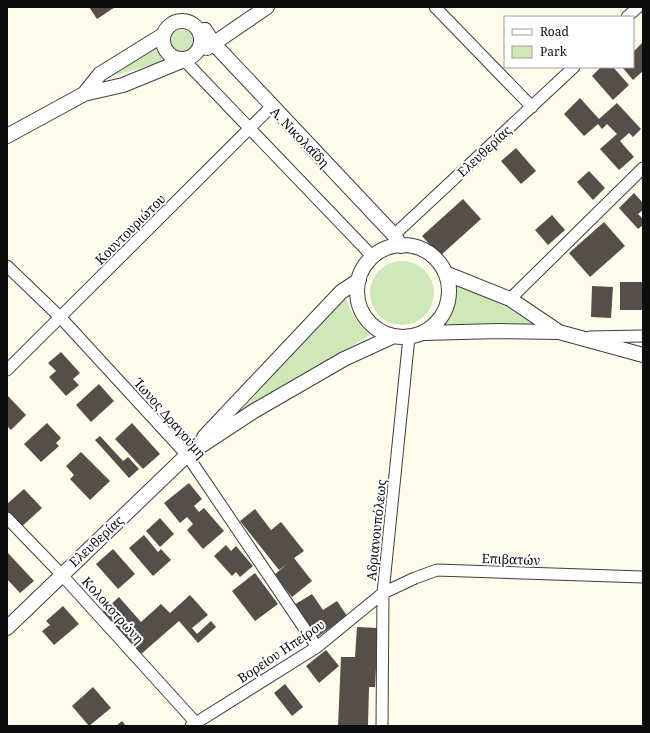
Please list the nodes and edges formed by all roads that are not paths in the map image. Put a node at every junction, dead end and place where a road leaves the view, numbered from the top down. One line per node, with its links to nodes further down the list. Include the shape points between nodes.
1 (267, 7): 6 (street)
2 (435, 7): 14 (street)
3 (638, 7): 4 (street); 5 (street)
4 (643, 12)
5 (628, 16)
6 (241, 24): 7 (street); 9 (street)
7 (202, 31): 8 (street, via 191,23 178,21 166,28); 9 (street, Α. Νικολαΐδη); 10 (street, via 201,43)
8 (163, 35): 10 (street, via 163,44 174,58); 12 (street, via 100,74)
9 (214, 44): 10 (street); 13 (street, Α. Νικολαΐδη)
10 (190, 57): 12 (street, via 123,84); 15 (street)
11 (573, 68): 14 (street, Ελευθερίας)
12 (84, 94): 16 (street)
13 (271, 107): 15 (street, Κουντουριώτου); 18 (street, Α. Νικολαΐδη)
14 (532, 107): 18 (street, Ελευθερίας)
15 (249, 128): 19 (street); 24 (street, Κουντουριώτου)
16 (7, 136)
17 (643, 168): 23 (street)
18 (397, 240): 19 (street); 21 (street, via 427,252 438,261)
19 (373, 257): 22 (street)
20 (7, 266): 24 (street, Ίωνος Δραγούμη)
21 (445, 273): 23 (street); 26 (street, via 449,286 444,314)
22 (359, 280): 27 (street, via 361,309 369,322 380,331); 33 (street, Ελευθερίας, via 341,292)
23 (510, 299): 25 (street)
24 (61, 318): 32 (street, Κουντουριώτου); 33 (street, Ίωνος Δραγούμη)
25 (560, 332): 26 (street); 30 (street)
26 (424, 333): 29 (street)
27 (394, 336): 29 (street); 33 (street, Ελευθερίας, via 344,360 261,407)
28 (643, 336): 30 (street)
29 (409, 337): 37 (street, Αδριανουπόλεως)
30 (579, 338): 31 (street)
31 (643, 355)
32 (7, 370)
33 (187, 455): 35 (street, Ελευθερίας); 39 (street, Ίωνος Δραγούμη)
34 (7, 518): 35 (street, Κολοκοτρώνη)
35 (61, 574): 38 (street, Ελευθερίας); 40 (street, Κολοκοτρώνη)
36 (643, 577): 37 (street, Επιβατών, via 437,570)
37 (383, 593): 39 (street, Βορείου Ηπείρου); 41 (street, Αδριανουπόλεως)
38 (7, 628)
39 (317, 647): 40 (street, Βορείου Ηπείρου)
40 (194, 725)
41 (386, 725)

